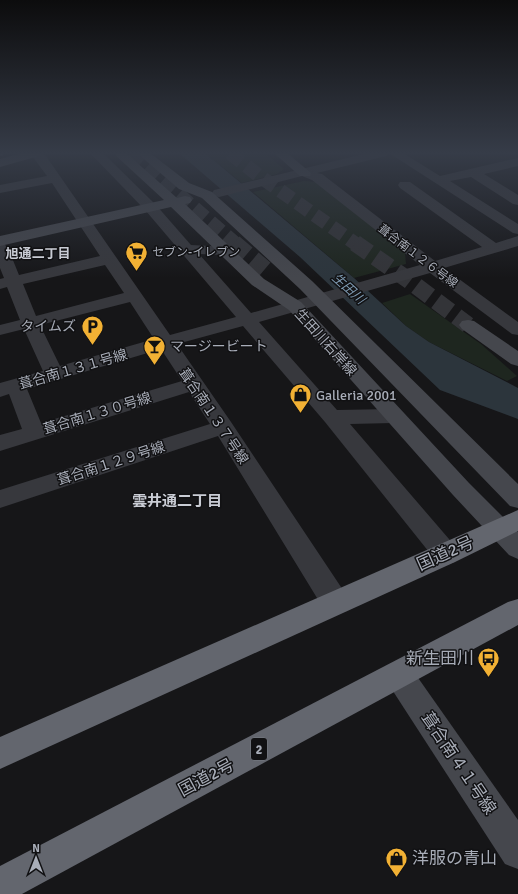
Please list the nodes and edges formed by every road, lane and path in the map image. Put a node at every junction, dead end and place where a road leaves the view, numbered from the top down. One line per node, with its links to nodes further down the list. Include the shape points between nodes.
1 (65, 195): 13 (street, 葺合南１３７号線)
2 (138, 195): 12 (street)
3 (165, 195): 11 (street, 生田川右岸線)
4 (210, 195): 11 (street)
5 (214, 195): 26 (street, 生田川右岸線, via 306,285)
6 (340, 195): 22 (street, 葺合南１２６号線)
7 (419, 195): 18 (street)
8 (462, 195): 14 (street)
9 (509, 195): 10 (street)
10 (518, 200)
11 (174, 203): 12 (street); 20 (street, 生田川右岸線)
12 (151, 208): 13 (street); 19 (street)
13 (84, 223): 15 (street); 21 (street, 葺合南１３７号線)
14 (518, 230)
15 (0, 241)
16 (518, 241): 18 (street, 葺合南１３１号線)
17 (0, 248): 24 (street)
18 (494, 248): 22 (street, 葺合南１３１号線)
19 (186, 249): 20 (street); 28 (street)
20 (224, 250): 27 (street, 生田川右岸線, via 258,282)
21 (109, 259): 24 (street); 25 (street, 葺合南１３７号線)
22 (431, 266): 26 (street, 葺合南１３１号線); 32 (street, 葺合南１２６号線)
23 (265, 269): 27 (street)
24 (6, 283): 29 (street)
25 (134, 296): 29 (street); 33 (street, 葺合南１３７号線)
26 (325, 298): 27 (street, 葺合南１３１号線); 44 (street, 生田川右岸線)
27 (295, 306): 28 (street, 葺合南１３１号線); 38 (street, 生田川右岸線)
28 (248, 319): 33 (street, 葺合南１３１号線); 39 (street)
29 (30, 322): 31 (street); 35 (street)
30 (468, 325): 34 (street)
31 (0, 330)
32 (518, 330)
33 (166, 342): 35 (street, 葺合南１３１号線); 36 (street, 葺合南１３７号線)
34 (518, 360)
35 (55, 374): 37 (street, 葺合南１３１号線)
36 (193, 384): 40 (street, 葺合南１３７号線); 41 (street, 葺合南１３０号線)
37 (8, 388): 41 (street)
38 (393, 416): 39 (street); 45 (street, 生田川右岸線, via 461,490)
39 (332, 417): 46 (street)
40 (223, 427): 43 (street, 葺合南１２９号線); 47 (street, 葺合南１３７号線)
41 (34, 432): 42 (street, 葺合南１３０号線)
42 (0, 443)
43 (0, 499)
44 (518, 499)
45 (512, 532): 46 (highway, 国道2号)
46 (446, 554): 47 (highway, 国道2号)
47 (336, 602): 50 (highway, 国道2号)
48 (518, 611): 49 (highway, 国道2号 / 2)
49 (399, 675): 51 (street, 葺合南４１号線); 52 (highway, 国道2号 / 2)
50 (0, 753)
51 (518, 851)
52 (0, 886)

